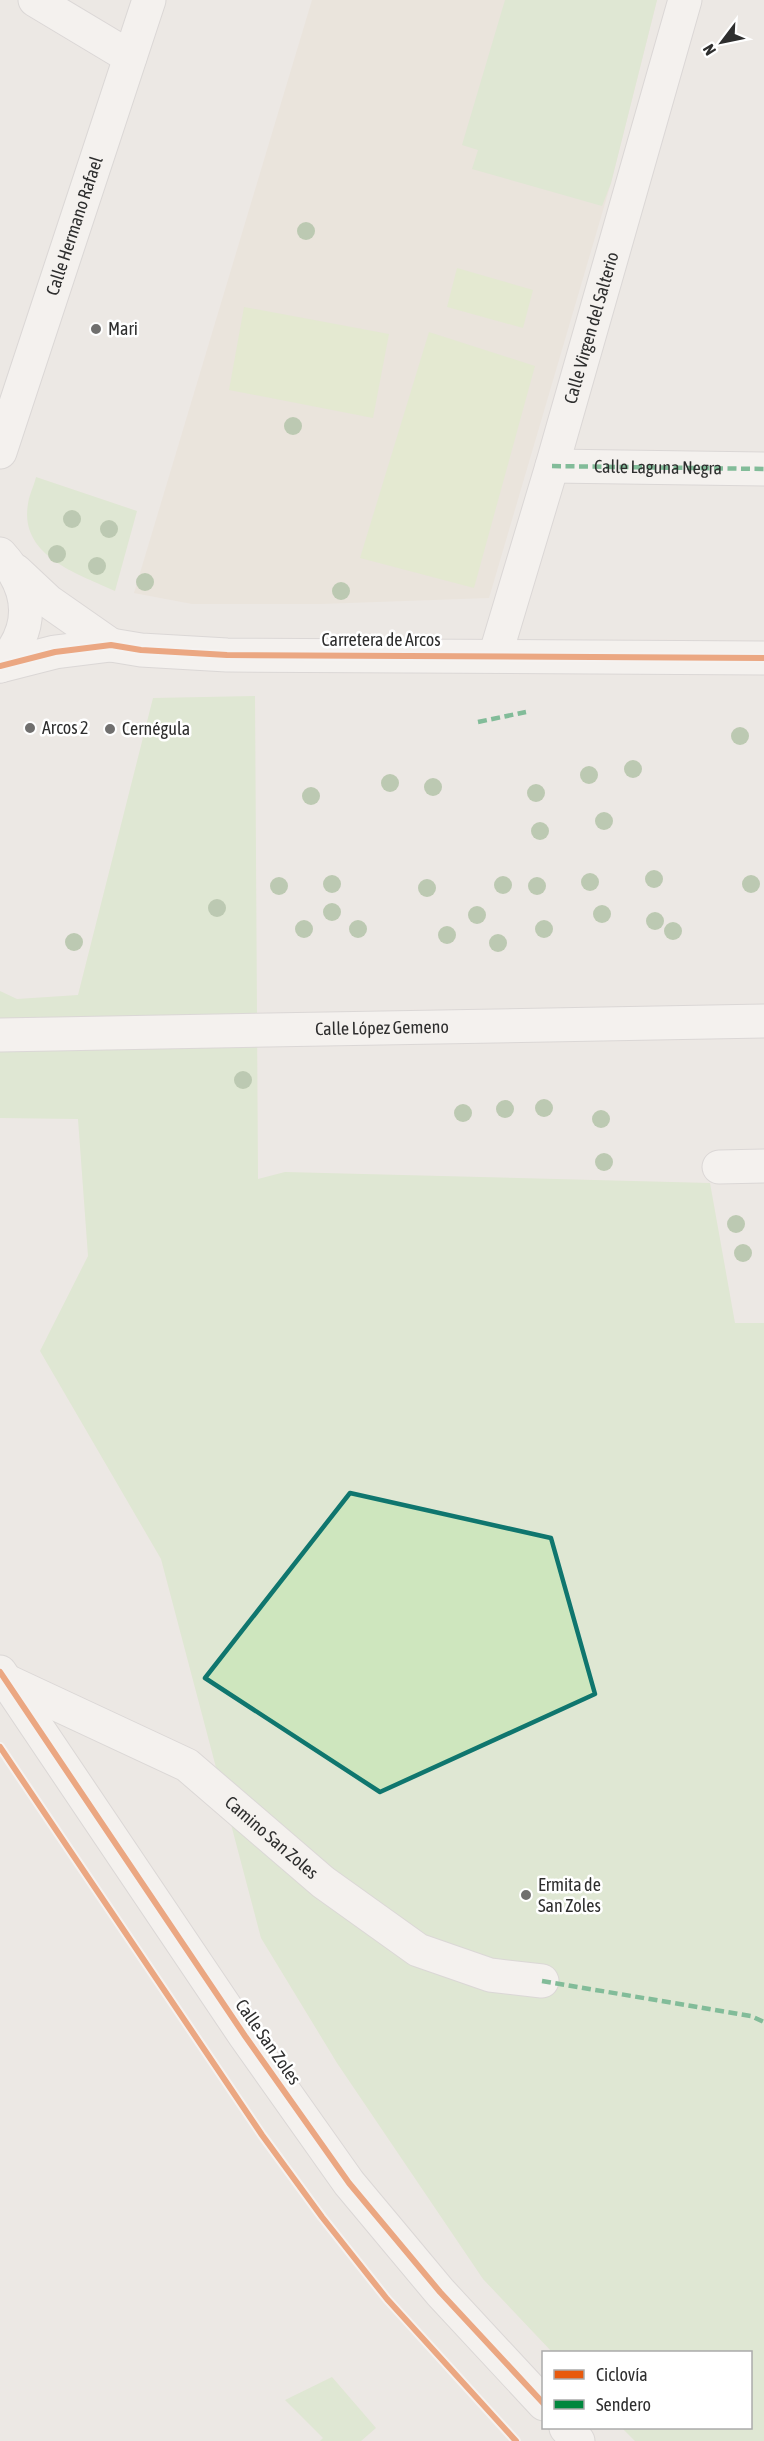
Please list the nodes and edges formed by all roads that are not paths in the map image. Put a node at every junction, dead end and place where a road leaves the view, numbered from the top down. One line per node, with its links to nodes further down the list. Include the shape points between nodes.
1 (36, 0): 4 (street)
2 (149, 0): 4 (street, Calle Hermano Rafael)
3 (685, 0): 6 (street, Calle Virgen del Salterio)
4 (130, 57): 5 (street, Calle Hermano Rafael)
5 (0, 452)
6 (552, 466): 7 (street, Calle Laguna Negra); 10 (street, Calle Virgen del Salterio)
7 (764, 469)
8 (7, 562): 9 (street, Carretera de Arcos, via 48,602); 12 (street, via 23,591 25,620 18,643)
9 (111, 645): 10 (street, Carretera de Arcos, via 227,655); 12 (street, Carretera de Arcos, via 55,652)
10 (495, 656): 11 (street, Carretera de Arcos)
11 (764, 658)
12 (0, 666)
13 (764, 1020): 14 (street, Calle López Gemeno)
14 (0, 1035)
15 (764, 1166): 16 (street)
16 (719, 1167)
17 (3, 1676): 18 (street, Camino San Zoles, via 187,1765 323,1882 418,1950 490,1975); 19 (street, Calle San Zoles, via 245,2036 349,2183 440,2292)
18 (542, 1981)
19 (542, 2403)
20 (568, 2429): 21 (street)
21 (578, 2441)

